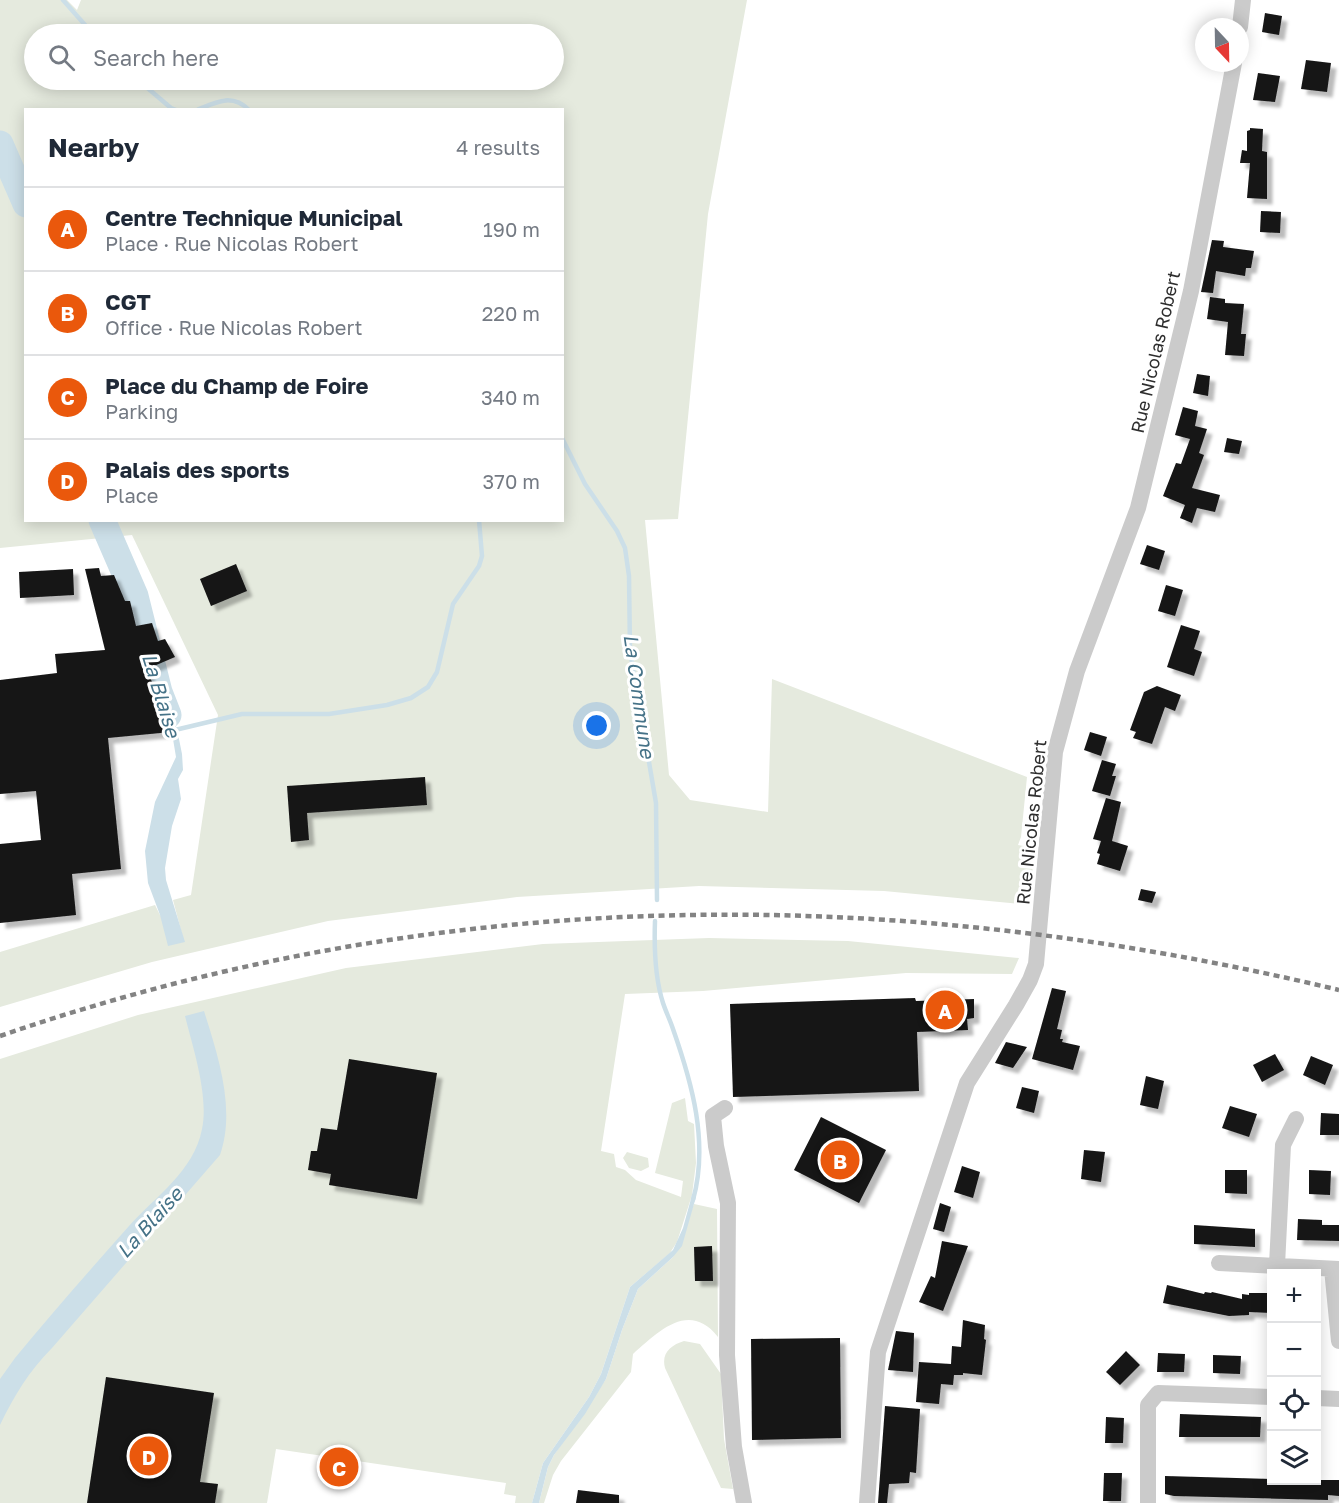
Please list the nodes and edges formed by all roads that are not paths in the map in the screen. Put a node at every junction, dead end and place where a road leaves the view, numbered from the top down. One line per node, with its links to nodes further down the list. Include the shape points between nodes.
1 (1243, 0): 2 (street)
2 (1241, 18)
3 (1232, 72): 14 (street, Rue Nicolas Robert, via 1191,291 1138,508 1077,671 1055,752 1036,964 968,1083 878,1352)
4 (725, 1108): 13 (street, via 713,1116 728,1203 727,1355 734,1447)
5 (1296, 1119): 7 (street, via 1283,1145)
6 (1219, 1263): 7 (street)
7 (1277, 1265): 8 (street)
8 (1335, 1269): 9 (street)
9 (1339, 1341)
10 (1267, 1397): 15 (street, via 1158,1393 1148,1405)
11 (1321, 1398): 12 (street)
12 (1339, 1399)
13 (744, 1503)
14 (867, 1503)
15 (1148, 1503)

